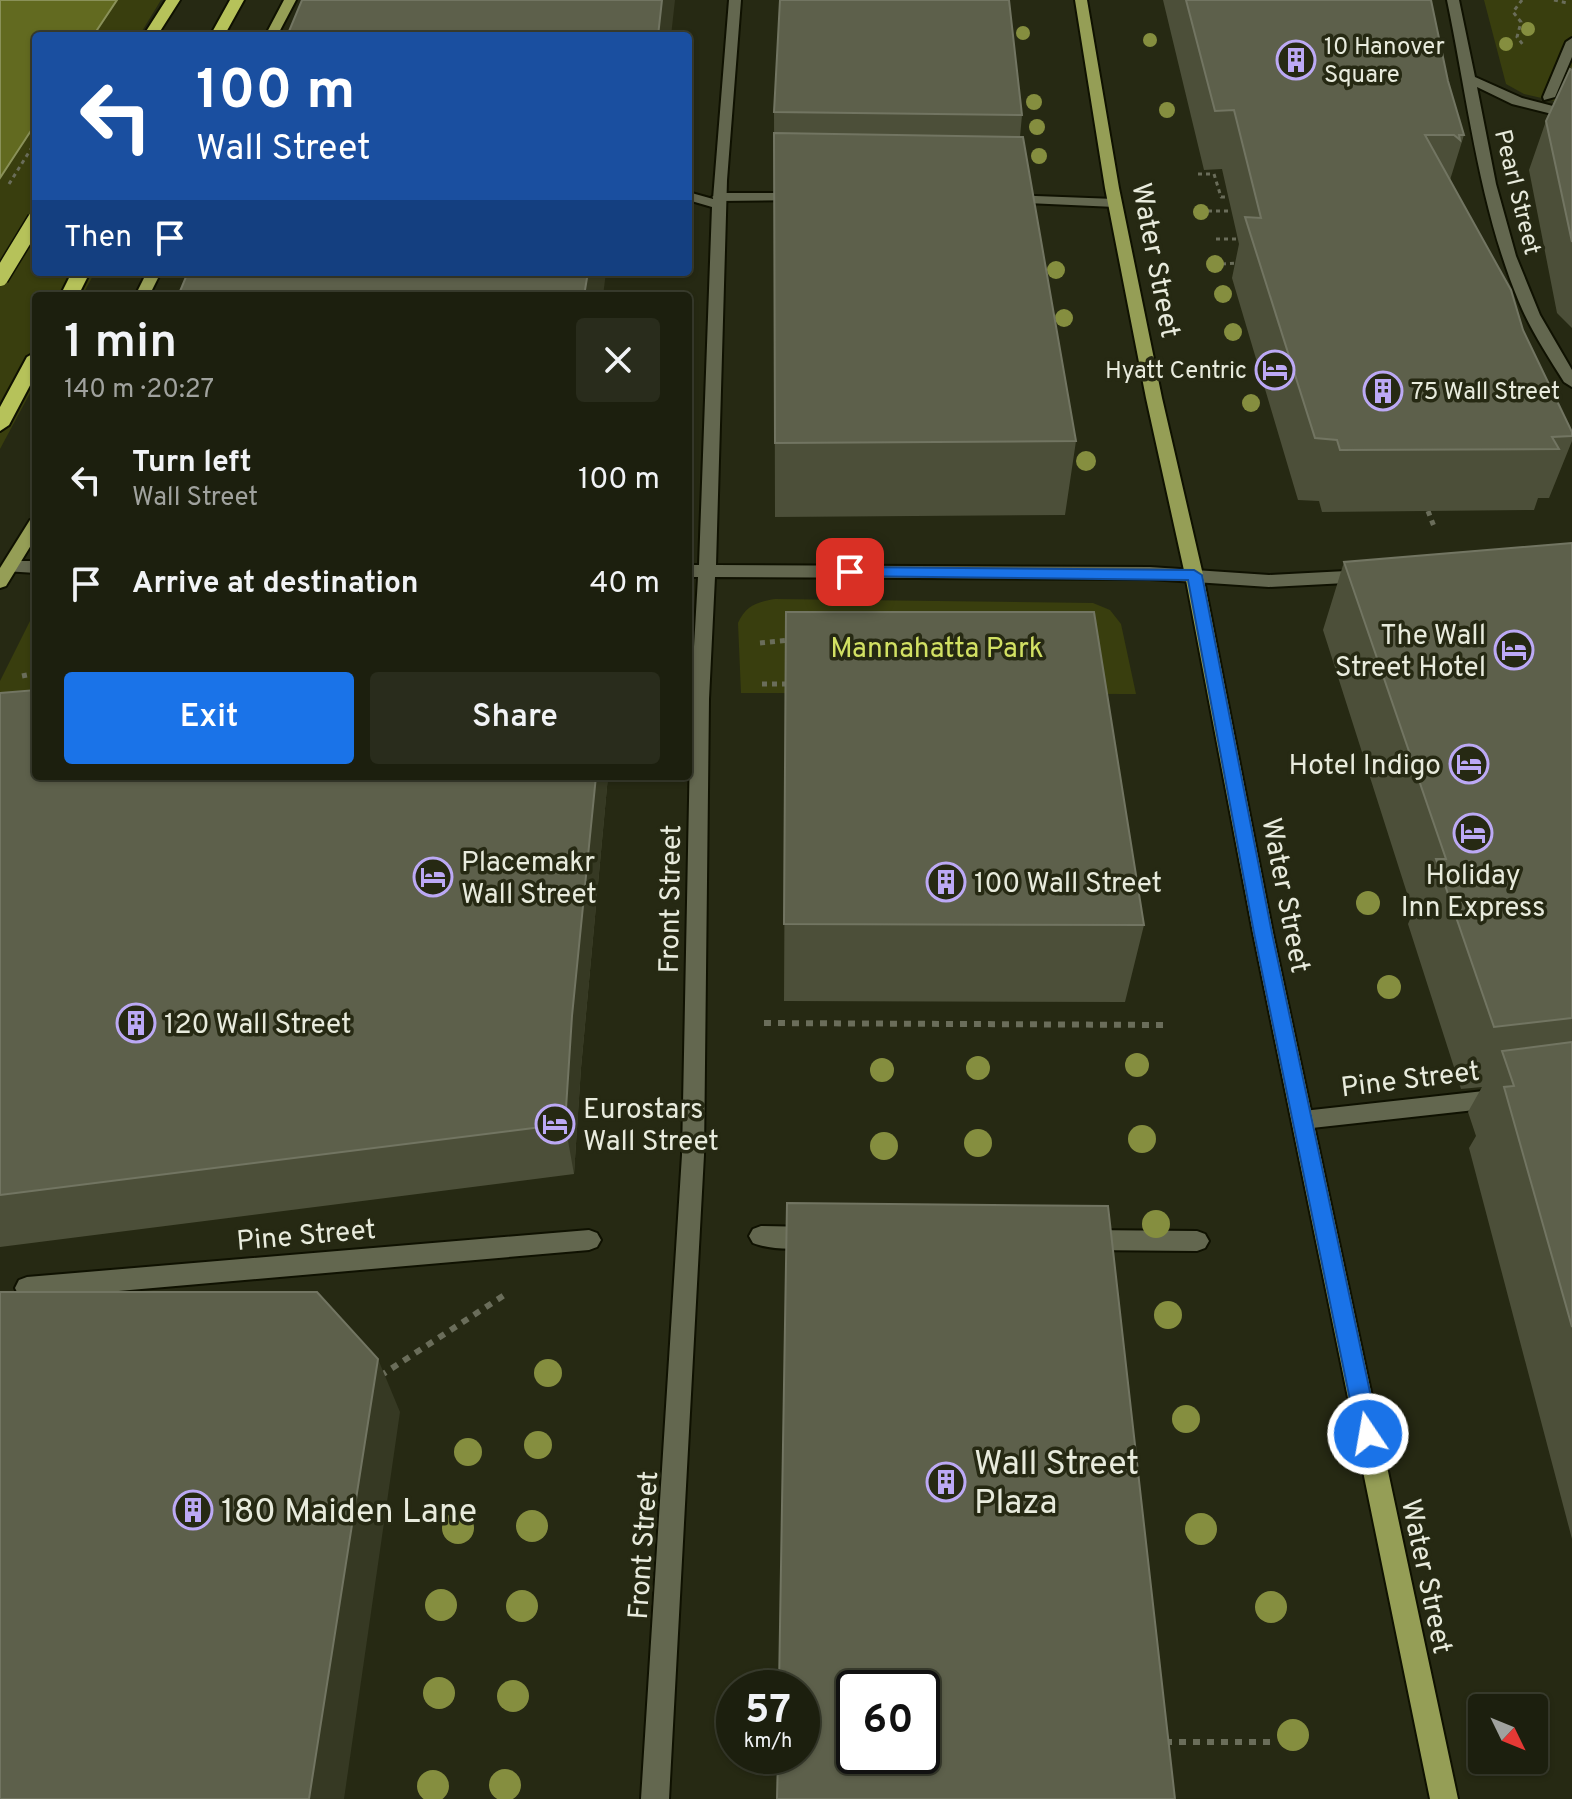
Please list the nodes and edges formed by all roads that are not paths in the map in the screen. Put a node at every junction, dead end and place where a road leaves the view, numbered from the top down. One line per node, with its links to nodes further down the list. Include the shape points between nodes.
1 (173, 0): 7 (highway)
2 (237, 0): 8 (highway)
3 (290, 0): 9 (main road)
4 (735, 0): 17 (street, Front Street)
5 (1081, 0): 18 (main road, Water Street)
6 (1453, 0): 11 (street, Pearl Street)
7 (153, 32)
8 (219, 32)
9 (273, 32)
10 (1572, 42): 12 (street)
11 (1471, 80): 13 (street, via 1517,101); 22 (street, Pearl Street, via 1490,178 1521,291)
12 (1549, 97)
13 (1572, 115)
14 (692, 197): 17 (street)
15 (813, 197): 17 (street)
16 (985, 199): 18 (street)
17 (719, 201): 26 (street, Front Street)
18 (1115, 203): 28 (main road, Water Street)
19 (32, 226): 20 (highway, bridge)
20 (0, 278)
21 (32, 365): 23 (highway)
22 (1572, 382)
23 (0, 425)
24 (32, 530): 27 (main road)
25 (32, 568): 27 (street)
26 (698, 571): 28 (street); 38 (street, Front Street, via 693,1155)
27 (5, 574)
28 (1194, 575): 29 (street, via 1298,581); 31 (main road, Water Street)
29 (1383, 575)
30 (1526, 1094): 31 (street, Pine Street)
31 (1303, 1120): 39 (main road, Water Street)
32 (761, 1236): 33 (street)
33 (839, 1237)
34 (1057, 1239): 36 (street)
35 (589, 1240): 37 (street, Pine Street)
36 (1197, 1241)
37 (27, 1288)
38 (655, 1799)
39 (1444, 1799)

